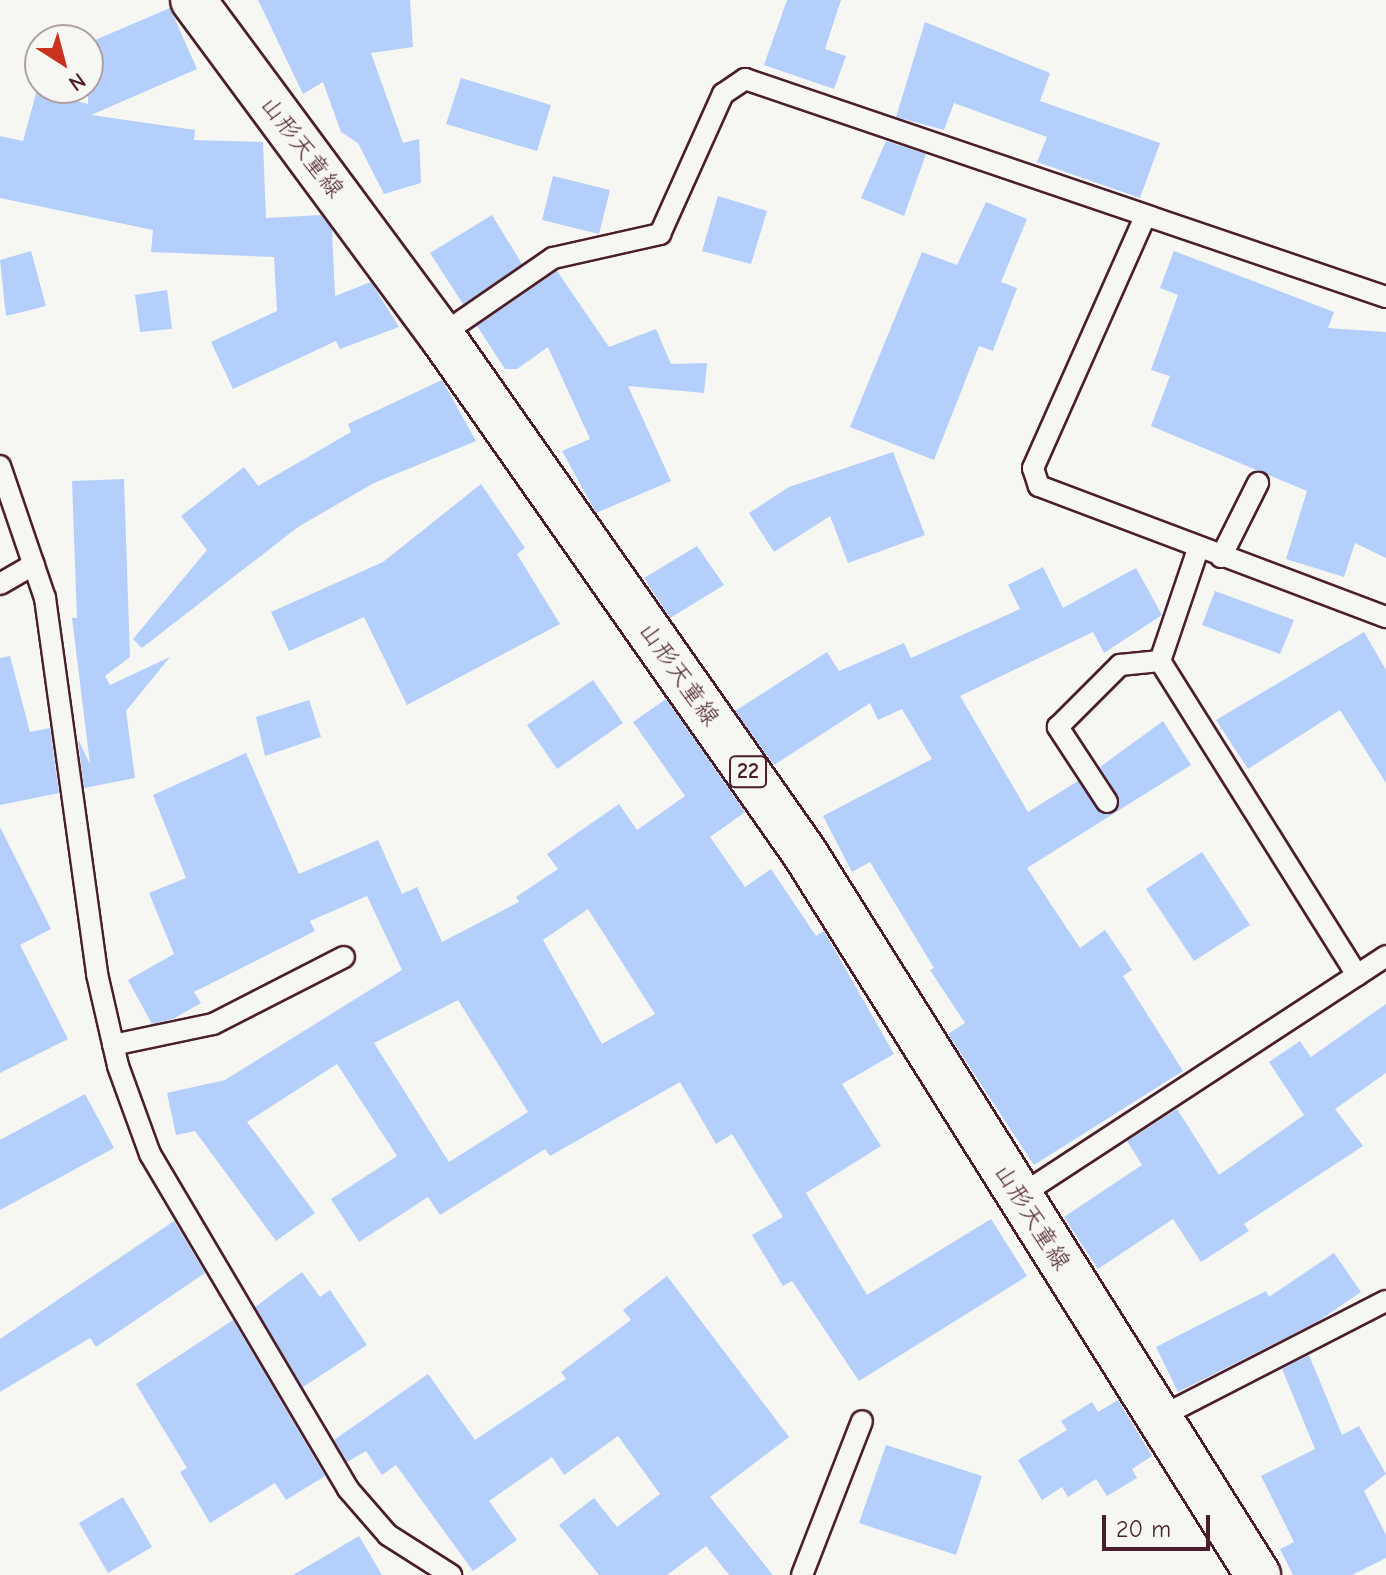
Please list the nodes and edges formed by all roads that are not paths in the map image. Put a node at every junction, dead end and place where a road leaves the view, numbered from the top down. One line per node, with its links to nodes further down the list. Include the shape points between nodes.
1 (193, 0): 4 (main road, 山形天童線 / 22)
2 (1144, 219): 3 (lane); 4 (lane, via 745,79 723,94 660,234 553,258); 7 (lane, via 1033,468 1039,486)
3 (1386, 297)
4 (441, 335): 18 (main road, 山形天童線 / 22, via 804,852)
5 (0, 466): 9 (lane)
6 (1258, 483): 8 (lane)
7 (1198, 549): 8 (lane); 12 (lane)
8 (1221, 557): 11 (lane)
9 (34, 564): 10 (lane); 17 (lane, via 45,598 97,974)
10 (0, 584)
11 (1386, 617)
12 (1160, 661): 13 (lane, via 1120,665 1058,727); 16 (lane)
13 (1107, 802)
14 (1386, 956): 16 (lane)
15 (344, 957): 17 (lane, via 213,1024)
16 (1357, 975): 18 (lane)
17 (113, 1045): 22 (lane, via 150,1154 348,1489 388,1535)
18 (1018, 1197): 20 (main road, 山形天童線 / 22)
19 (1386, 1301): 20 (lane)
20 (1158, 1418): 24 (main road, 山形天童線 / 22)
21 (862, 1421): 23 (lane)
22 (435, 1573)
23 (802, 1575)
24 (1258, 1575)

